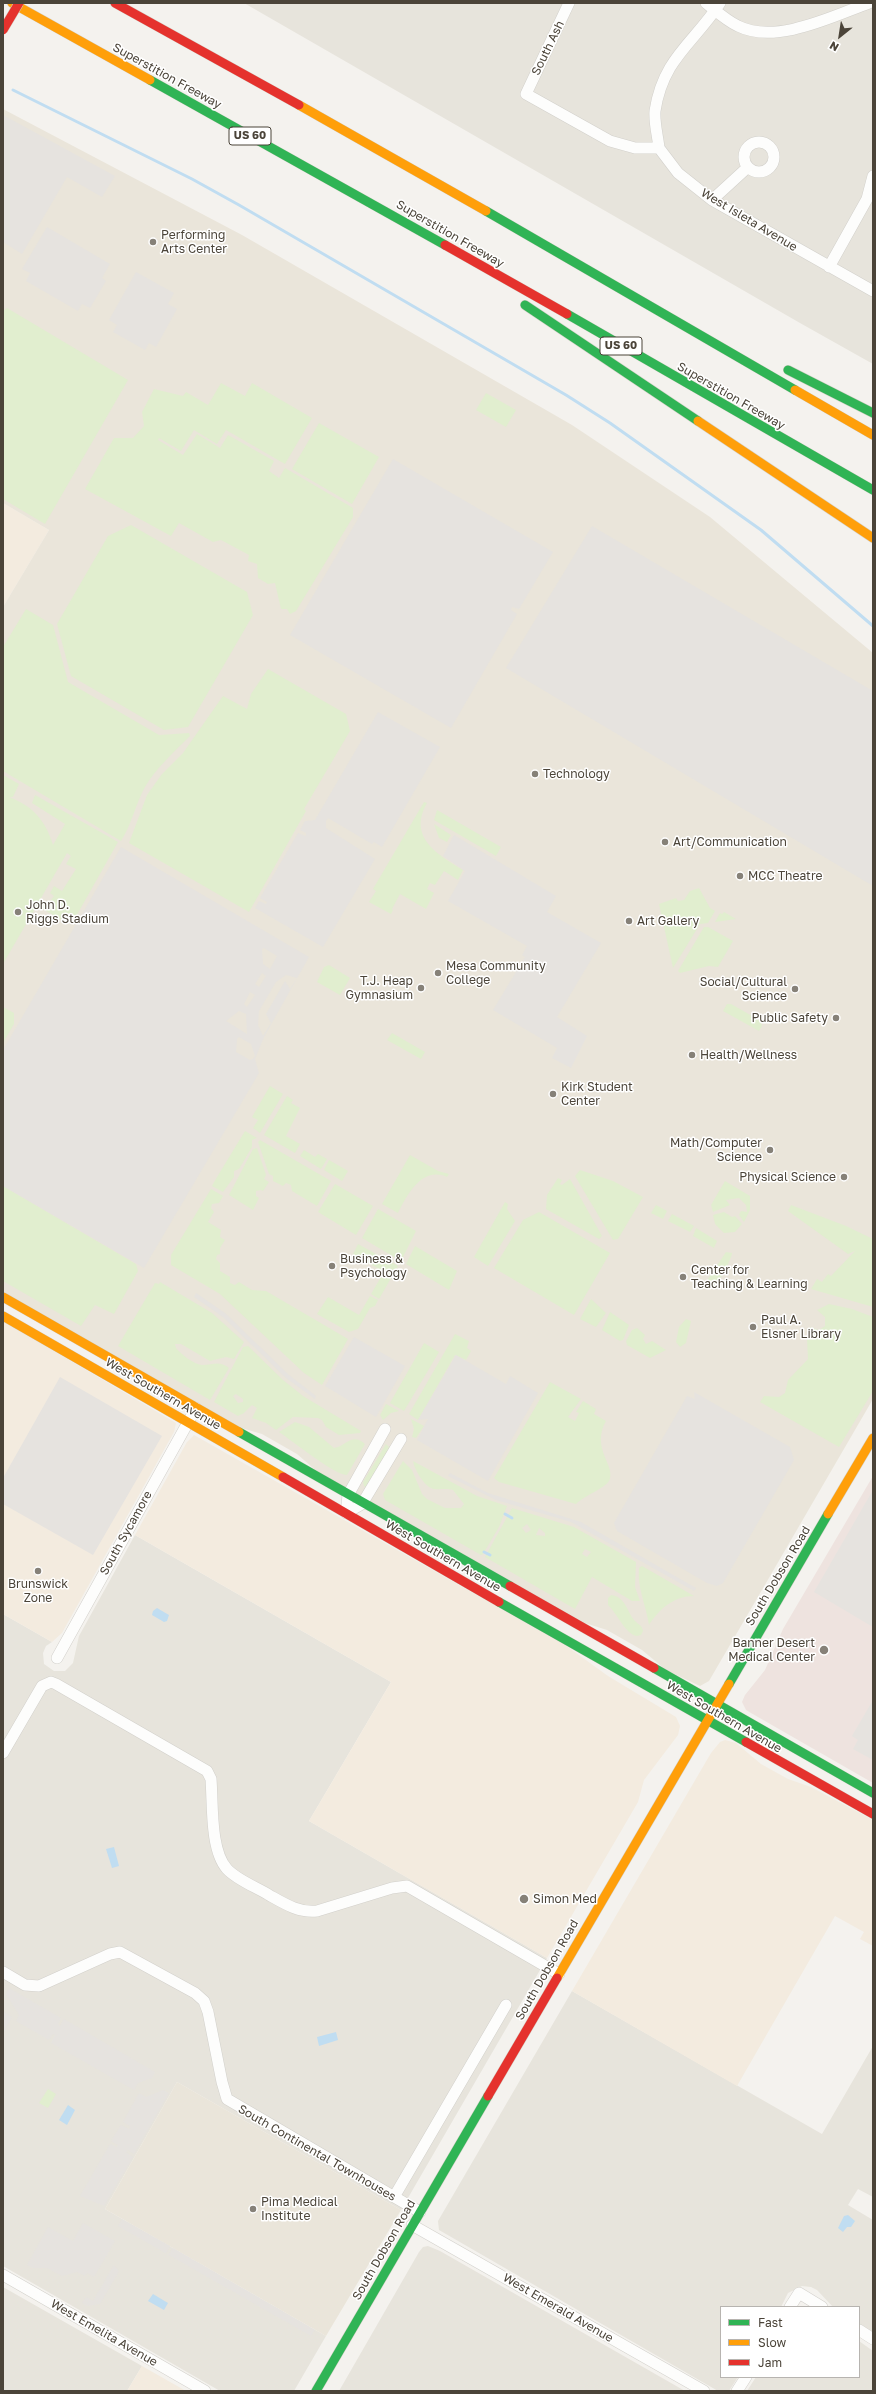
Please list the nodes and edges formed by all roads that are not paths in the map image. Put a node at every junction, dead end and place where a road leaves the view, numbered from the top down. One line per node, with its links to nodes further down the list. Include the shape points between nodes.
1 (12, 3): 12 (main road, Superstition Freeway / US 60)
2 (18, 3): 10 (main road, bridge)
3 (115, 3): 11 (main road)
4 (569, 3): 13 (street, South Ash, via 526,94 610,141 635,148)
5 (706, 3): 7 (street)
6 (869, 3): 7 (street, via 798,29 770,32 739,27)
7 (718, 7): 13 (street, via 674,59 663,84 655,113)
8 (3, 8): 12 (main road)
9 (144, 9): 11 (main road)
10 (3, 30)
11 (166, 32): 14 (main road)
12 (130, 70): 18 (main road, Superstition Freeway / US 60)
13 (659, 148): 17 (street, West Isleta Avenue, via 678,173)
14 (390, 156): 23 (main road); 26 (main road)
15 (748, 167): 17 (street)
16 (873, 176): 19 (street, via 867,199)
17 (712, 200): 19 (street, West Isleta Avenue)
18 (369, 201): 20 (main road); 27 (main road, Superstition Freeway / US 60)
19 (829, 267): 21 (street, West Isleta Avenue)
20 (488, 281)
21 (873, 291)
22 (515, 298): 28 (main road)
23 (688, 317)
24 (779, 366): 25 (main road)
25 (873, 413)
26 (873, 435)
27 (873, 490)
28 (873, 538)
29 (3, 1297): 31 (main road, West Southern Avenue)
30 (3, 1316): 32 (main road, West Southern Avenue)
31 (196, 1408): 32 (street, South Sycamore); 36 (main road, West Southern Avenue)
32 (188, 1422): 38 (main road, West Southern Avenue); 41 (street, South Sycamore)
33 (385, 1429): 36 (street)
34 (873, 1438): 42 (main road, South Dobson Road)
35 (401, 1439): 37 (street)
36 (348, 1495): 37 (main road, West Southern Avenue); 38 (street)
37 (362, 1504): 38 (street); 40 (main road, West Southern Avenue)
38 (346, 1513): 39 (main road, West Southern Avenue)
39 (465, 1582): 40 (main road, via 470,1579 479,1580 515,1599); 43 (main road, West Southern Avenue)
40 (547, 1608): 42 (main road, West Southern Avenue)
41 (57, 1658)
42 (717, 1704): 43 (main road, South Dobson Road); 45 (main road, West Southern Avenue)
43 (707, 1721): 46 (main road, West Southern Avenue); 48 (main road, South Dobson Road)
44 (3, 1753): 48 (street, via 42,1686 51,1682 207,1771 211,1779 216,1844 220,1860 228,1870 283,1903 306,1912 318,1911 392,1888 407,1886)
45 (873, 1793)
46 (873, 1814)
47 (3, 1972): 50 (street, South Continental Townhouses, via 25,1985 39,1986 110,1954 120,1952 195,1993 204,2001 208,2012 222,2082 228,2099)
48 (559, 1974): 51 (main road, South Dobson Road)
49 (506, 2004): 50 (street)
50 (394, 2197): 51 (street, South Continental Townhouses)
51 (420, 2212): 52 (main road, South Dobson Road)
52 (412, 2225): 60 (main road, South Dobson Road); 61 (street, West Emerald Avenue)
53 (3, 2275): 59 (street, West Emelita Avenue)
54 (791, 2306): 55 (street, via 799,2292)
55 (820, 2306)
56 (860, 2331): 57 (street)
57 (873, 2339)
58 (745, 2378): 62 (street)
59 (205, 2391)
60 (316, 2391)
61 (704, 2391)
62 (737, 2391)

